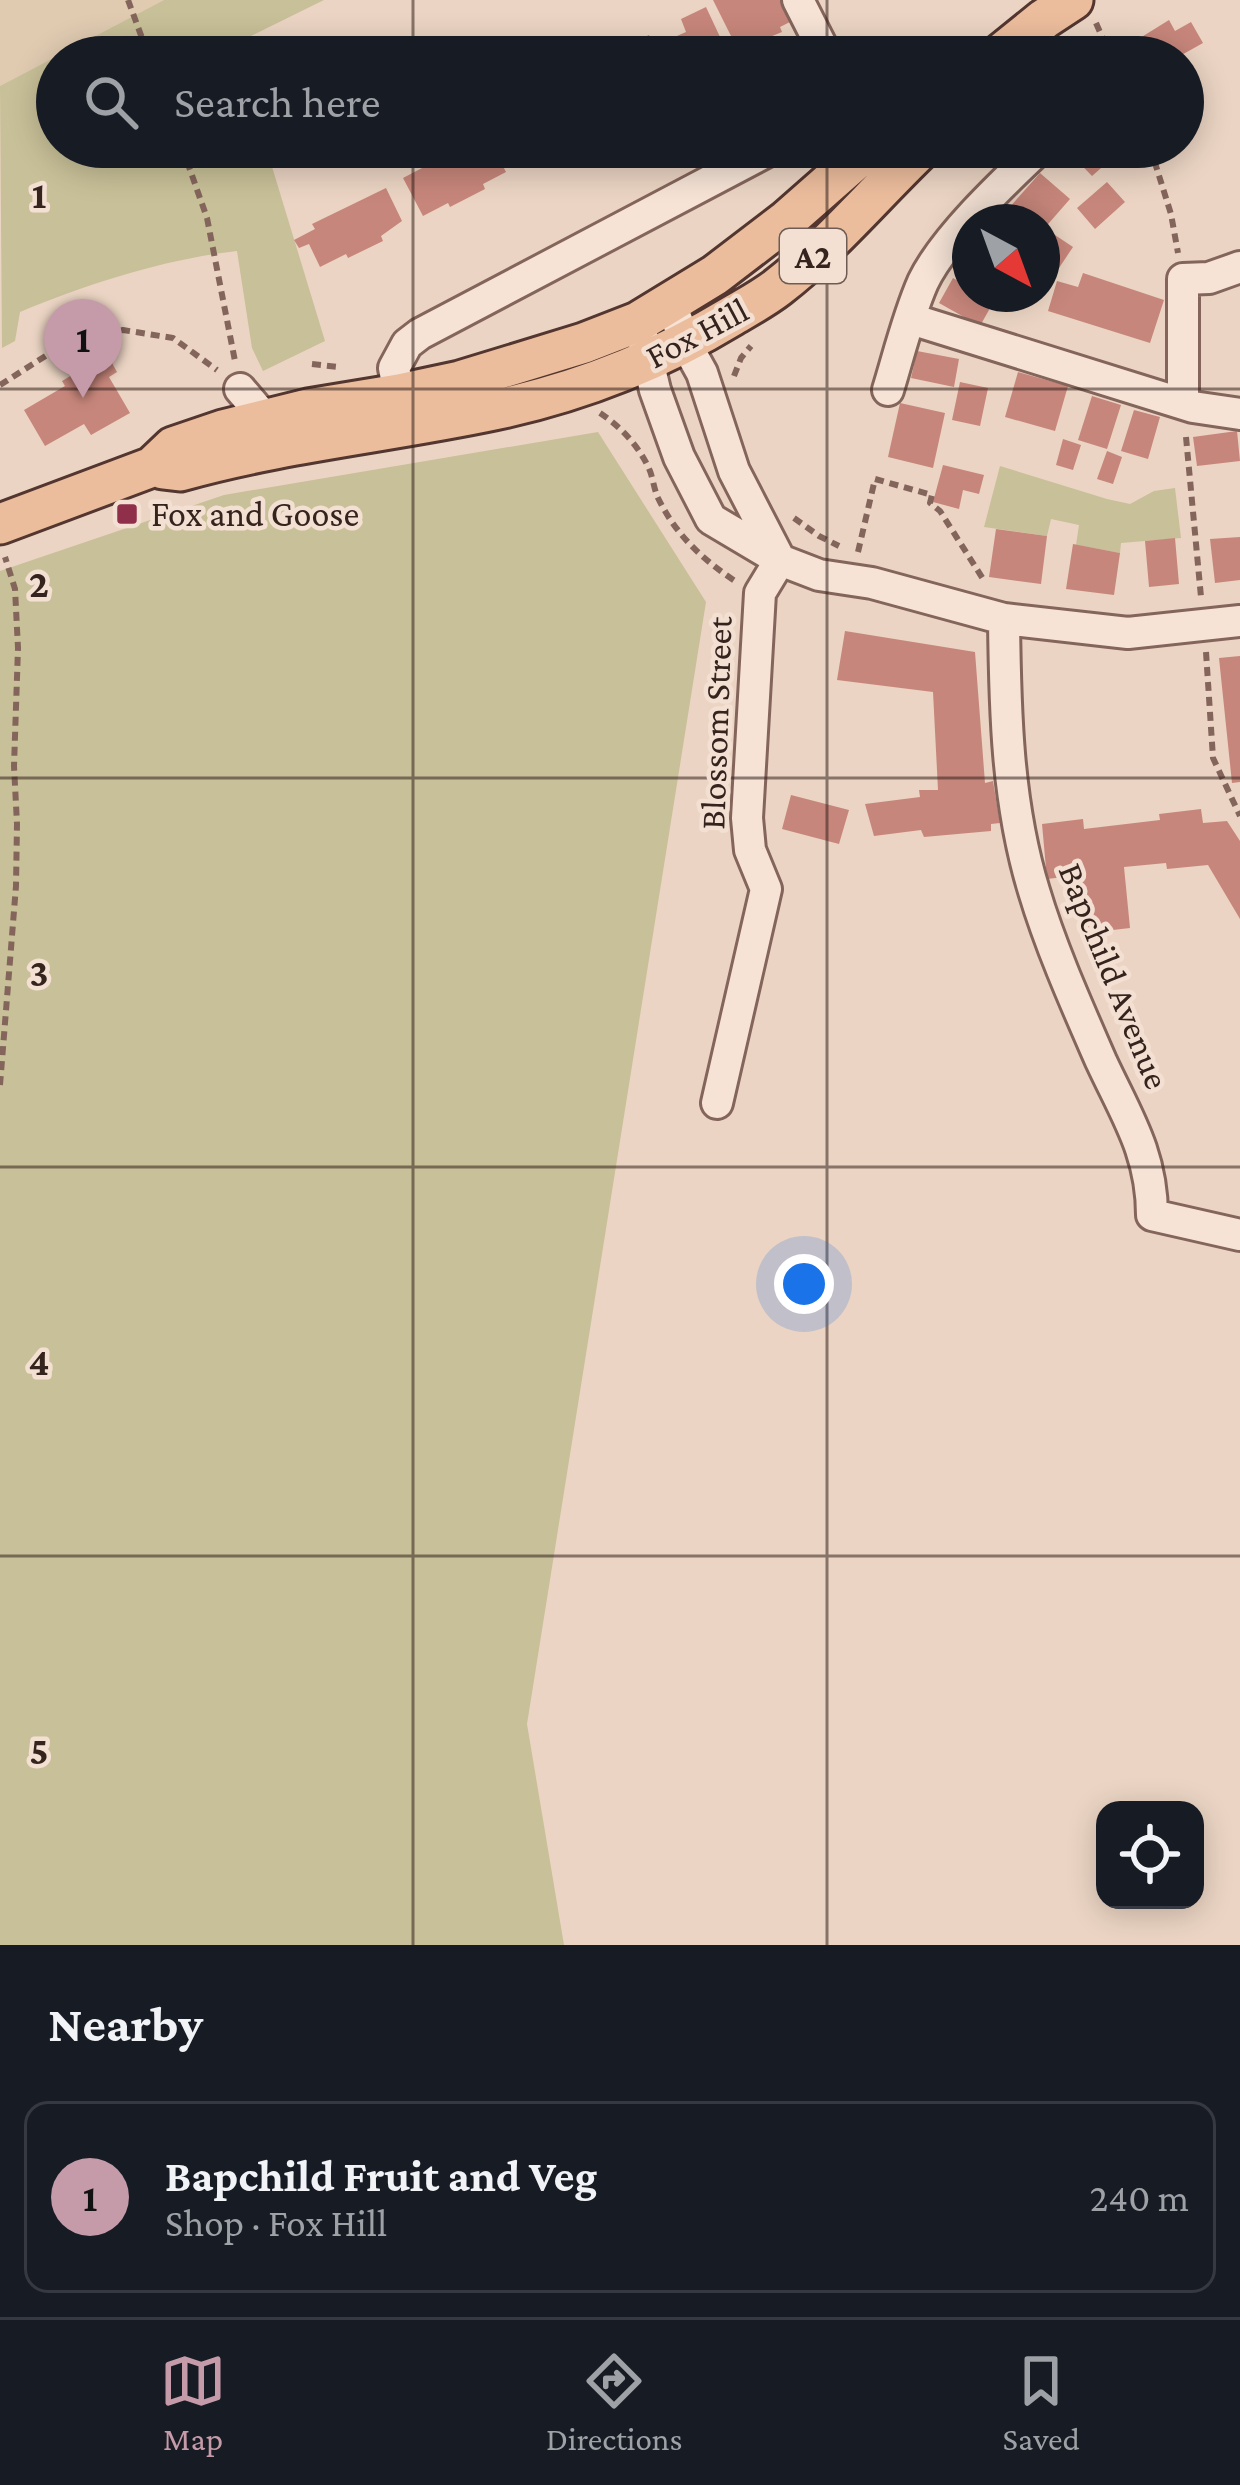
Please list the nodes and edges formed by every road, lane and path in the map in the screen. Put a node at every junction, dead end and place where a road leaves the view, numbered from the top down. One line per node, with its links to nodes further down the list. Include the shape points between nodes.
1 (128, 0): 4 (path)
2 (798, 0): 5 (street)
3 (1073, 0): 6 (main road)
4 (141, 36)
5 (816, 36)
6 (1023, 36)
7 (189, 168): 27 (path)
8 (735, 168): 24 (street, via 420,334 394,368)
9 (846, 168): 15 (main road, Fox Hill / A2)
10 (902, 168): 18 (main road, Fox Hill / A2, via 776,289)
11 (1019, 168): 16 (street, via 924,279)
12 (1157, 168): 14 (path)
13 (1240, 267): 14 (street)
14 (1183, 279): 23 (street)
15 (654, 313): 18 (street); 19 (street); 24 (main road, Fox Hill / A2)
16 (911, 319): 21 (street); 23 (street)
17 (762, 337): 22 (path, via 741,358)
18 (686, 344): 19 (main road, Fox Hill / A2); 31 (street, via 734,471)
19 (649, 361): 24 (main road, Fox Hill / A2, via 500,409); 31 (street, via 679,457 711,519)
20 (0, 385): 27 (path, via 69,341 123,330 173,338)
21 (888, 390)
22 (734, 392)
23 (1183, 404): 26 (street); 35 (path)
24 (409, 408): 27 (main road, Fox Hill / A2)
25 (595, 410): 33 (path, via 625,431 691,548)
26 (1240, 414)
27 (265, 418): 29 (main road, Fox Hill / A2, via 180,471 152,467)
28 (784, 506): 32 (path, via 819,536 858,554 875,479 932,495 987,585)
29 (0, 524)
30 (0, 542): 39 (path, via 15,589 18,649 16,886)
31 (779, 560): 33 (street, Blossom Street); 36 (street)
32 (973, 582)
33 (760, 592): 40 (street, Blossom Street, via 747,818 766,889)
34 (1220, 593): 35 (path)
35 (1203, 610): 36 (street, via 1128,633); 37 (street); 38 (path, via 1213,758)
36 (1004, 620): 41 (street, Bapchild Avenue, via 1006,736 1034,890 1144,1151 1152,1215)
37 (1240, 621)
38 (1240, 816)
39 (0, 1085)
40 (717, 1103)
41 (1240, 1235)

